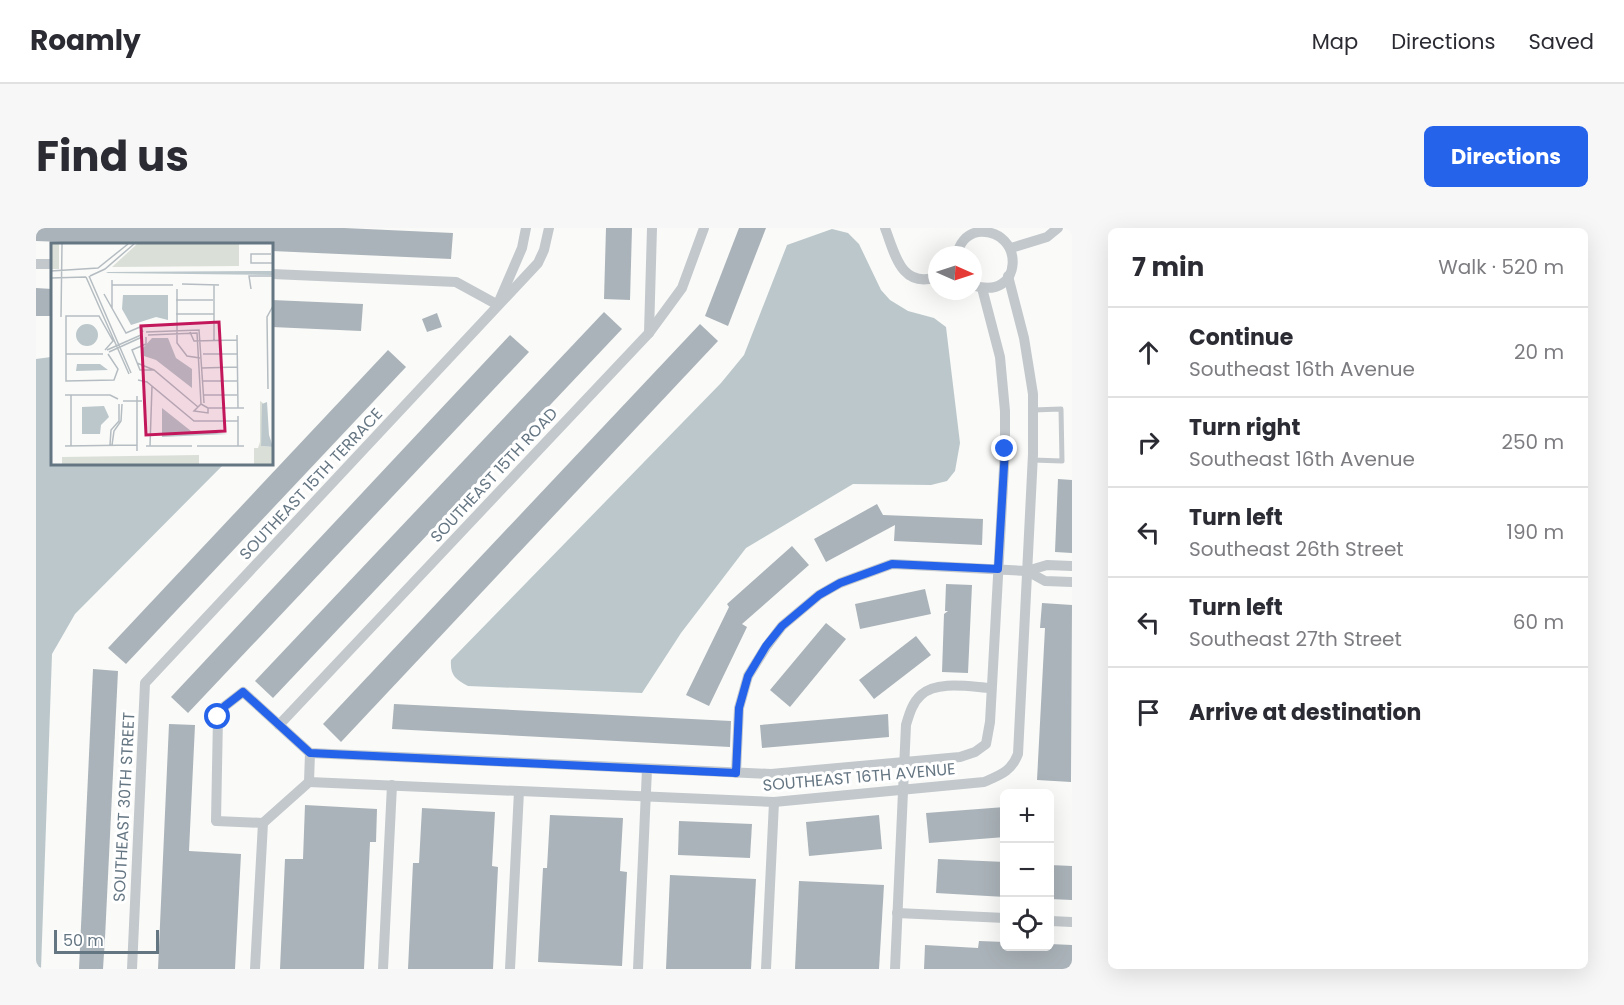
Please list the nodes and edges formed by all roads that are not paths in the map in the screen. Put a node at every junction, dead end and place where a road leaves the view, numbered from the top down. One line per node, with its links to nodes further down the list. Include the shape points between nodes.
1 (526, 228): 9 (street, SOUTHEAST 15TH TERRACE)
2 (549, 228): 11 (street, SOUTHEAST 15TH TERRACE)
3 (652, 228): 18 (street)
4 (704, 228): 18 (street, SOUTHEAST 15TH ROAD, via 682,288)
5 (885, 228): 14 (street, via 900,267 910,277)
6 (1058, 228): 10 (street, via 1047,237)
7 (988, 229): 8 (street); 10 (street, via 1002,236)
8 (964, 233)
9 (522, 248): 11 (street); 17 (street, SOUTHEAST 15TH TERRACE)
10 (1011, 248): 13 (street, via 1014,258)
11 (538, 263): 17 (street, SOUTHEAST 15TH TERRACE)
12 (273, 274): 17 (street, via 456,282)
13 (1008, 276): 15 (street, via 997,285); 19 (street, via 1024,338)
14 (928, 280)
15 (982, 286)
16 (982, 299): 22 (street, via 1000,357 1005,411)
17 (498, 304): 25 (street, SOUTHEAST 15TH TERRACE)
18 (649, 333): 27 (street, SOUTHEAST 15TH ROAD)
19 (1033, 410): 20 (street); 20 (lane, via 1061,409 1062,461)
20 (1033, 460): 23 (street)
21 (1072, 566): 23 (street, via 1047,565)
22 (998, 569): 23 (street); 26 (street); 31 (street, via 892,564 819,595 782,626 748,676 739,708)
23 (1027, 571): 24 (street, via 1045,581); 34 (street, SOUTHEAST 16TH AVENUE, via 1018,754 1013,766 984,782)
24 (1072, 582)
25 (145, 683): 43 (street, SOUTHEAST 30TH STREET)
26 (991, 688): 29 (street, SOUTHEAST 16TH AVENUE, via 986,744 960,757); 29 (street, via 936,687 921,694 906,725)
27 (279, 725): 28 (street); 38 (street, via 243,692 218,717 216,821)
28 (310, 753): 30 (street, SOUTHEAST 16TH AVENUE); 32 (street)
29 (904, 762): 31 (street, SOUTHEAST 16TH AVENUE, via 771,774); 34 (street)
30 (647, 769): 31 (street, SOUTHEAST 16TH AVENUE); 36 (street)
31 (736, 773)
32 (309, 782): 33 (street, SOUTHEAST 16TH AVENUE); 38 (street)
33 (392, 786): 35 (street, SOUTHEAST 16TH AVENUE); 45 (street)
34 (904, 789): 37 (street, SOUTHEAST 16TH AVENUE); 39 (street)
35 (519, 791): 36 (street, SOUTHEAST 16TH AVENUE); 46 (street)
36 (645, 796): 37 (street, SOUTHEAST 16TH AVENUE); 47 (street)
37 (774, 802): 48 (street)
38 (263, 823): 44 (street)
39 (897, 913): 40 (street); 49 (street)
40 (1000, 918)
41 (1054, 921): 42 (street)
42 (1072, 922)
43 (132, 969)
44 (255, 969)
45 (383, 969)
46 (510, 969)
47 (638, 969)
48 (766, 969)
49 (895, 969)

